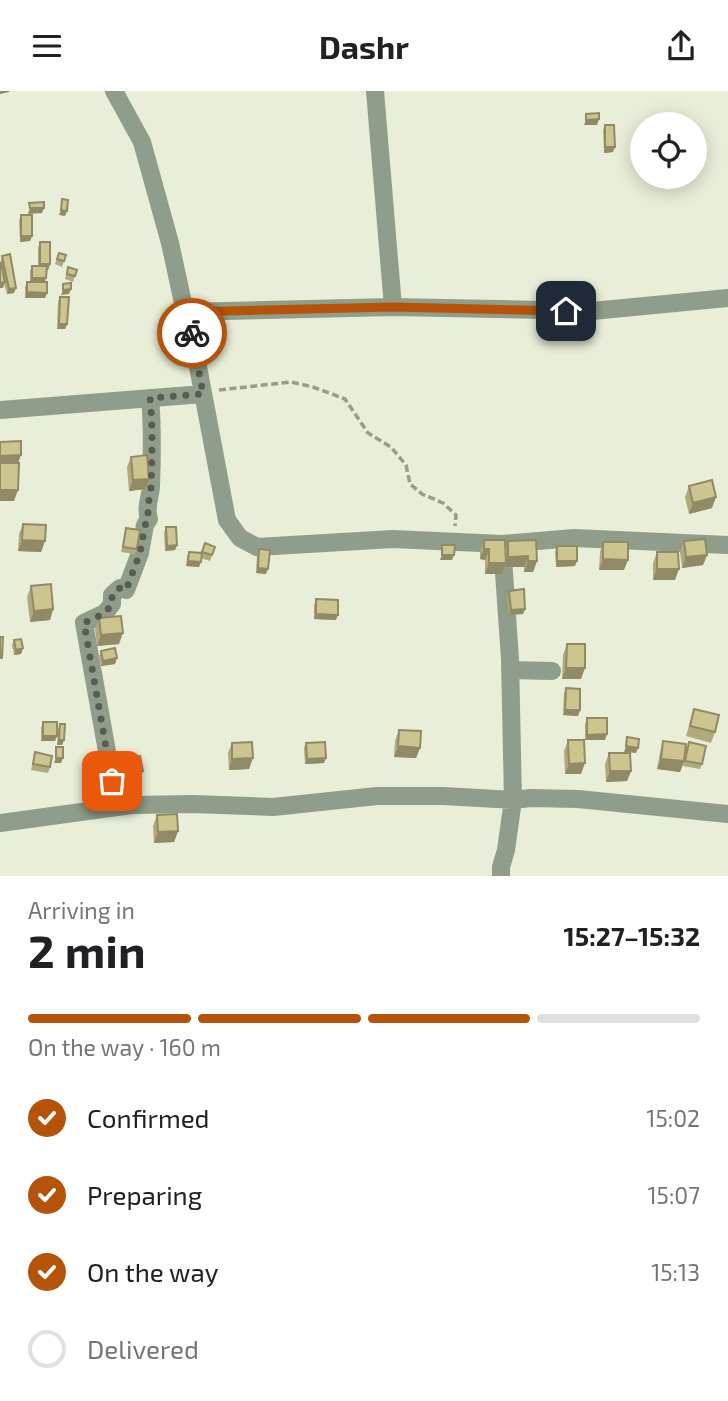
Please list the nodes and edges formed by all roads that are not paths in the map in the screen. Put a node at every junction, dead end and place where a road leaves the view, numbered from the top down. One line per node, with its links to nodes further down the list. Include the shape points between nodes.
1 (114, 91): 5 (street, via 142,142)
2 (375, 91): 4 (street)
3 (728, 297): 4 (street, via 592,311)
4 (393, 307): 5 (street)
5 (184, 312): 6 (street)
6 (203, 394): 7 (street); 9 (street, via 227,520 240,538 257,547 393,539)
7 (150, 398): 8 (street); 14 (street, via 151,491 140,553 126,590 120,588 105,613 84,623)
8 (0, 409)
9 (502, 544): 10 (street, via 574,538); 11 (street)
10 (728, 545)
11 (510, 670): 12 (street); 13 (street)
12 (552, 671)
13 (513, 800): 14 (street, via 377,796 273,807); 15 (street, via 578,799); 17 (street)
14 (117, 807): 16 (street)
15 (728, 814)
16 (0, 823)
17 (501, 876)

